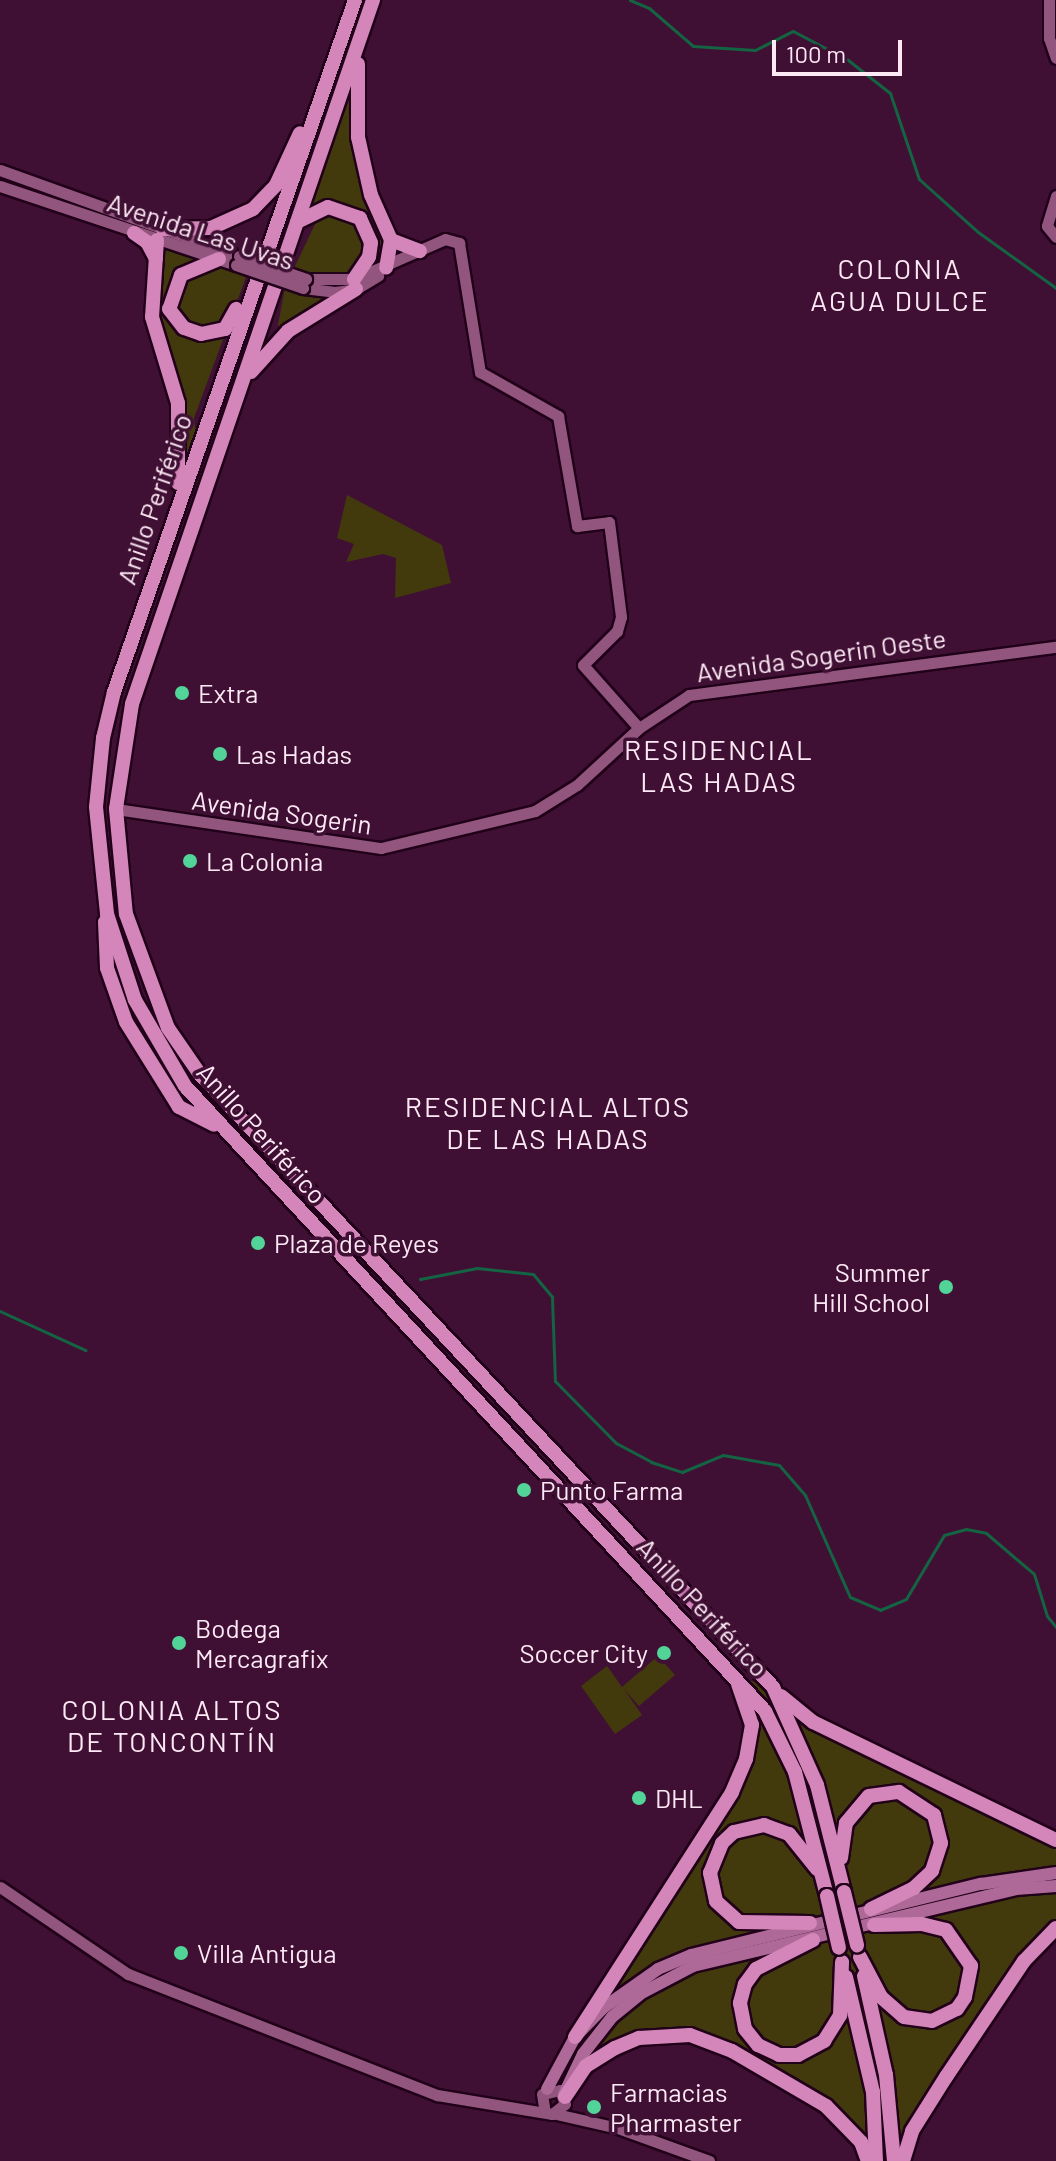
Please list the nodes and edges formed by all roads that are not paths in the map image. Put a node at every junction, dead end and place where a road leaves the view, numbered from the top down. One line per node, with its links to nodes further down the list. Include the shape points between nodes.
1 (355, 0): 6 (highway, Anillo Periférico)
2 (373, 0): 4 (highway, Anillo Periférico)
3 (1049, 0): 5 (street, via 1049,38)
4 (360, 37): 10 (highway, Anillo Periférico); 14 (highway, via 354,97 358,137 368,186)
5 (1056, 58)
6 (329, 76): 12 (highway, via 268,196 225,224); 19 (highway, Anillo Periférico)
7 (0, 170): 12 (street, Avenida Las Uvas)
8 (0, 186): 11 (street, Avenida Las Uvas)
9 (1056, 196): 13 (street, via 1047,226)
10 (297, 222): 20 (highway, via 328,207 360,218 371,243); 21 (highway, Anillo Periférico)
11 (134, 233): 12 (street, Avenida Las Uvas); 17 (highway, via 147,242)
12 (160, 235): 16 (street, Avenida Las Uvas); 17 (highway)
13 (1056, 237)
14 (391, 240): 15 (highway); 18 (highway)
15 (420, 251): 18 (street, Avenida Las Uvas); 24 (street, Avenida Las Uvas, via 455,238 480,372 558,416 577,526 609,522 621,617 617,631 583,665)
16 (232, 258): 19 (highway, via 191,267 173,286 169,309 184,328 201,334 225,329); 20 (street, Avenida Las Uvas, bridge, via 304,283)
17 (156, 259): 22 (highway, via 154,333 172,370 180,423)
18 (386, 268): 20 (street, Avenida Las Uvas)
19 (254, 282): 22 (highway, Anillo Periférico)
20 (355, 284): 21 (highway, via 275,342 257,361)
21 (231, 412): 25 (highway, Anillo Periférico, via 142,666 121,750)
22 (176, 504): 27 (highway, Anillo Periférico, via 103,738 96,807 107,968 126,1022 179,1107 225,1131)
23 (1056, 647): 24 (street, Avenida Sogerin Oeste, via 720,688 689,695)
24 (639, 728): 26 (street, Avenida Sogerin Oeste, via 577,785)
25 (116, 809): 26 (street, Avenida Sogerin, via 381,848); 28 (highway, Anillo Periférico, via 126,914 168,1028 199,1073)
26 (535, 811)
27 (736, 1677): 31 (highway, Anillo Periférico, via 765,1711 785,1748); 42 (highway, via 752,1725 732,1792)
28 (773, 1687): 29 (highway, via 813,1722); 32 (highway, Anillo Periférico, via 812,1771)
29 (1056, 1840)
30 (1056, 1873): 35 (main road)
31 (821, 1874): 36 (highway, via 789,1834 764,1825 734,1832 722,1843 710,1873 716,1901 739,1922); 41 (highway, Anillo Periférico, bridge)
32 (842, 1885): 35 (highway, via 841,1839 855,1807 885,1792 925,1805 940,1830 938,1859 914,1888); 40 (highway, Anillo Periférico, bridge)
33 (1056, 1886): 37 (main road, via 1016,1889)
34 (0, 1887): 45 (street, via 128,1974 437,2095)
35 (871, 1909): 36 (main road)
36 (810, 1923): 42 (main road, via 658,1969 603,2008)
37 (874, 1925): 39 (main road); 40 (highway, via 922,1924 946,1930 971,1966 965,1997 957,2009 932,2021 904,2017 881,1997)
38 (1056, 1928): 52 (highway, via 1024,1961 946,2077 912,2131)
39 (813, 1940): 41 (highway, via 768,1961 745,1984 740,2003 745,2029 758,2045 779,2055 798,2055 824,2041 840,2015); 44 (main road, via 693,1966 640,1994 612,2017 583,2054)
40 (858, 1951): 51 (highway, Anillo Periférico, via 886,2075)
41 (841, 1955): 50 (highway, Anillo Periférico, via 868,2061)
42 (575, 2037): 43 (main road)
43 (544, 2091): 44 (street); 45 (street); 46 (street)
44 (565, 2097): 46 (street); 47 (street); 49 (highway, via 586,2066 615,2048 639,2038 690,2035 732,2051 826,2106 861,2142)
45 (508, 2106): 46 (street)
46 (551, 2113): 47 (street)
47 (592, 2120): 48 (street)
48 (709, 2161)
49 (868, 2161)
50 (876, 2161)
51 (894, 2161)
52 (903, 2161)

